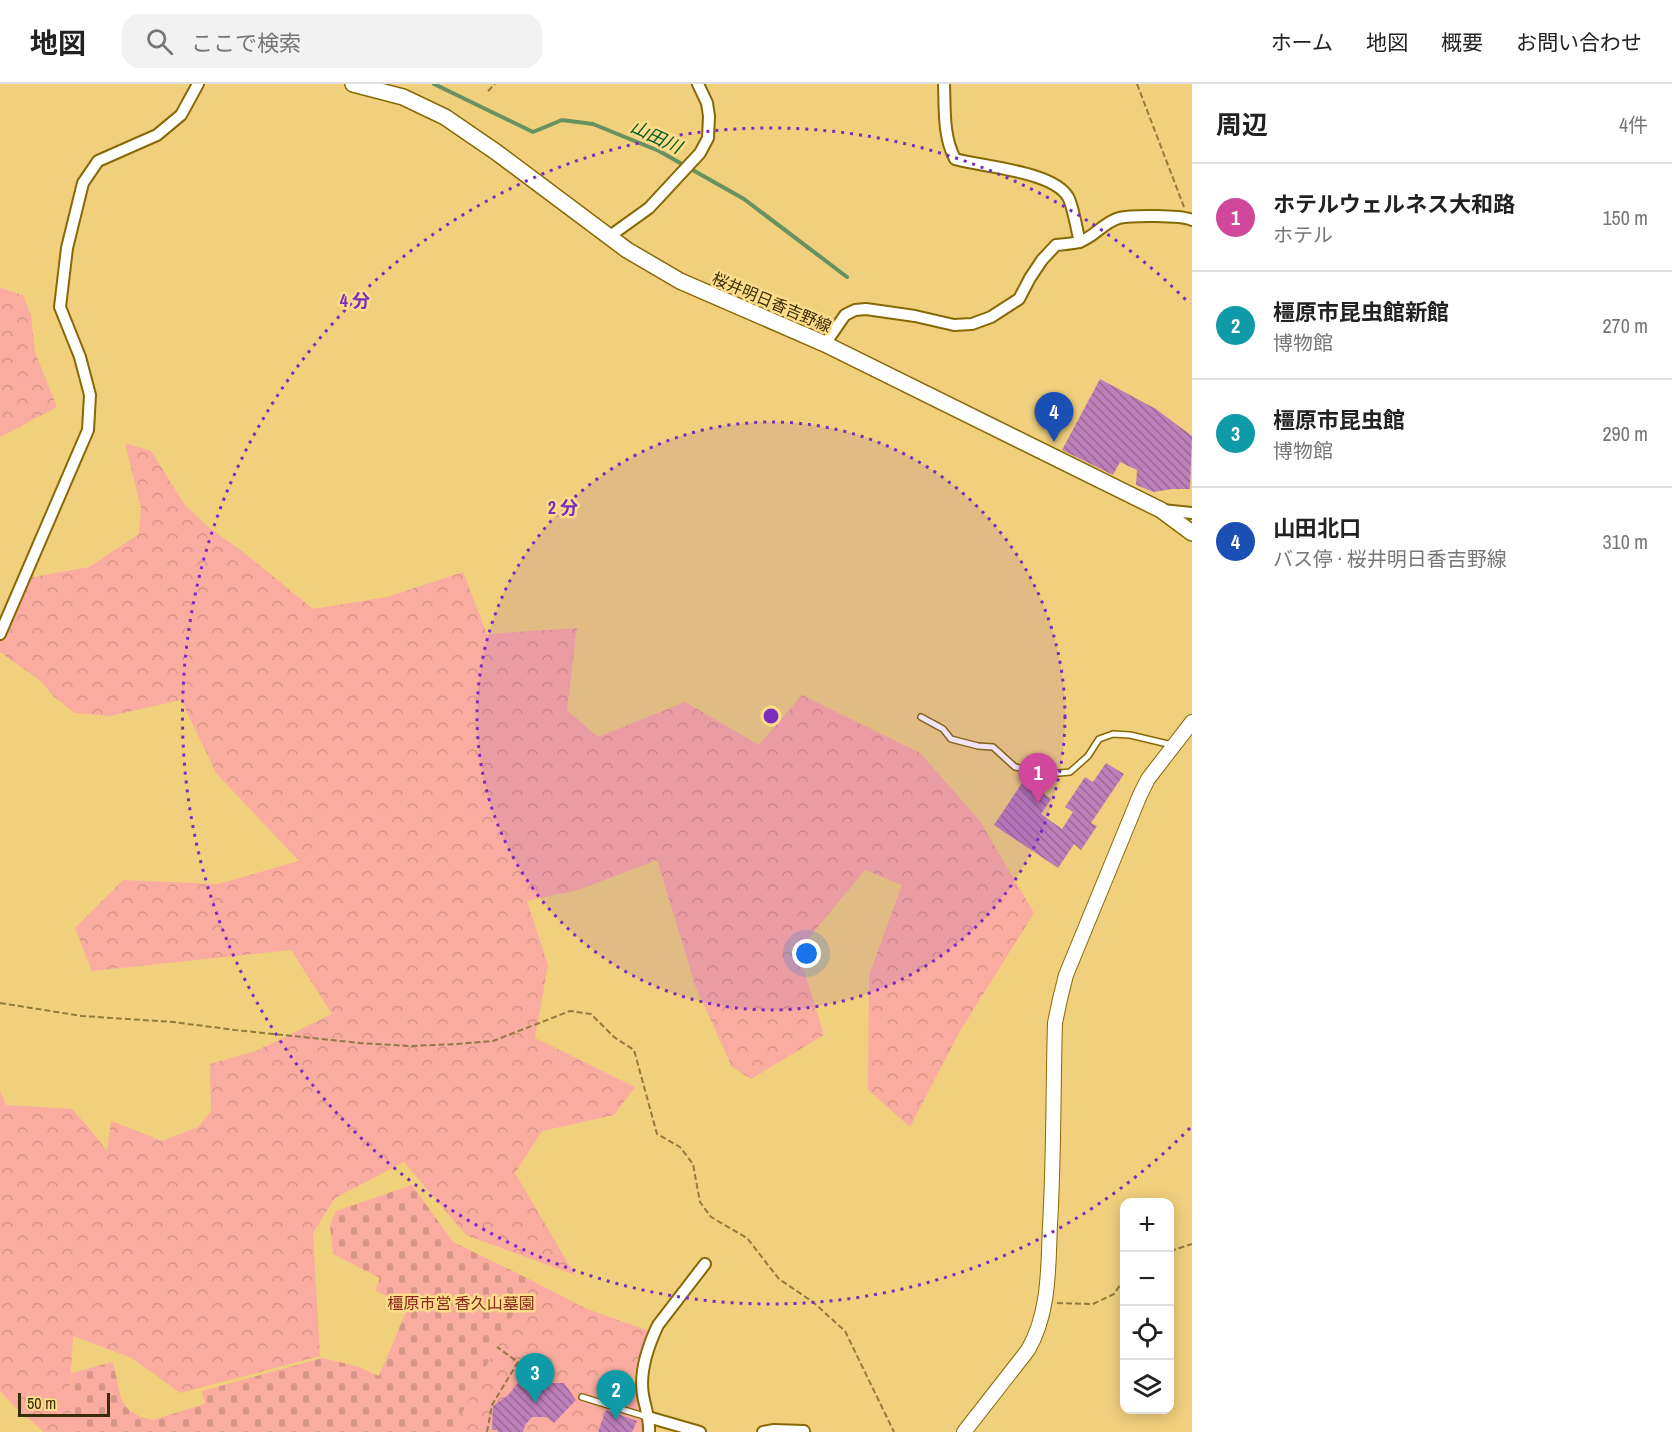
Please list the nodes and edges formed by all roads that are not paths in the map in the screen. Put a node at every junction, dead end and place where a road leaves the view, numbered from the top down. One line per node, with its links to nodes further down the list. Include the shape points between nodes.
1 (198, 84): 12 (street, via 181,116 157,135 98,161 83,183 67,248 60,307 90,395 88,430)
2 (353, 84): 6 (main road, 桜井明日香吉野線, via 403,97 445,117)
3 (698, 84): 6 (street, via 709,116 708,138 700,153 649,208)
4 (944, 84): 7 (street, via 946,136 955,159 1056,184 1068,197)
5 (1190, 219): 7 (street, via 1162,215 1118,219)
6 (610, 236): 8 (main road, 桜井明日香吉野線, via 680,281)
7 (1080, 242): 8 (street, via 1056,245 1019,299 991,317 954,325 855,310 845,315)
8 (825, 344): 9 (main road, 桜井明日香吉野線)
9 (1161, 510): 10 (street); 11 (main road, 桜井明日香吉野線)
10 (1192, 513)
11 (1192, 533)
12 (0, 634)
13 (921, 717): 15 (lane, via 943,729 951,739 993,747 1015,767 1047,774 1070,772 1099,739 1113,734)
14 (1192, 722): 15 (street)
15 (1174, 745): 23 (street, via 1148,779 1132,812 1066,975 1060,999 1055,1023 1052,1196 1042,1318 1028,1350)
16 (705, 1264): 18 (street, via 653,1336 642,1377)
17 (582, 1397): 18 (lane)
18 (648, 1417): 19 (street); 20 (street)
19 (650, 1432)
20 (700, 1432)
21 (763, 1432): 22 (street)
22 (804, 1432)
23 (964, 1432)

